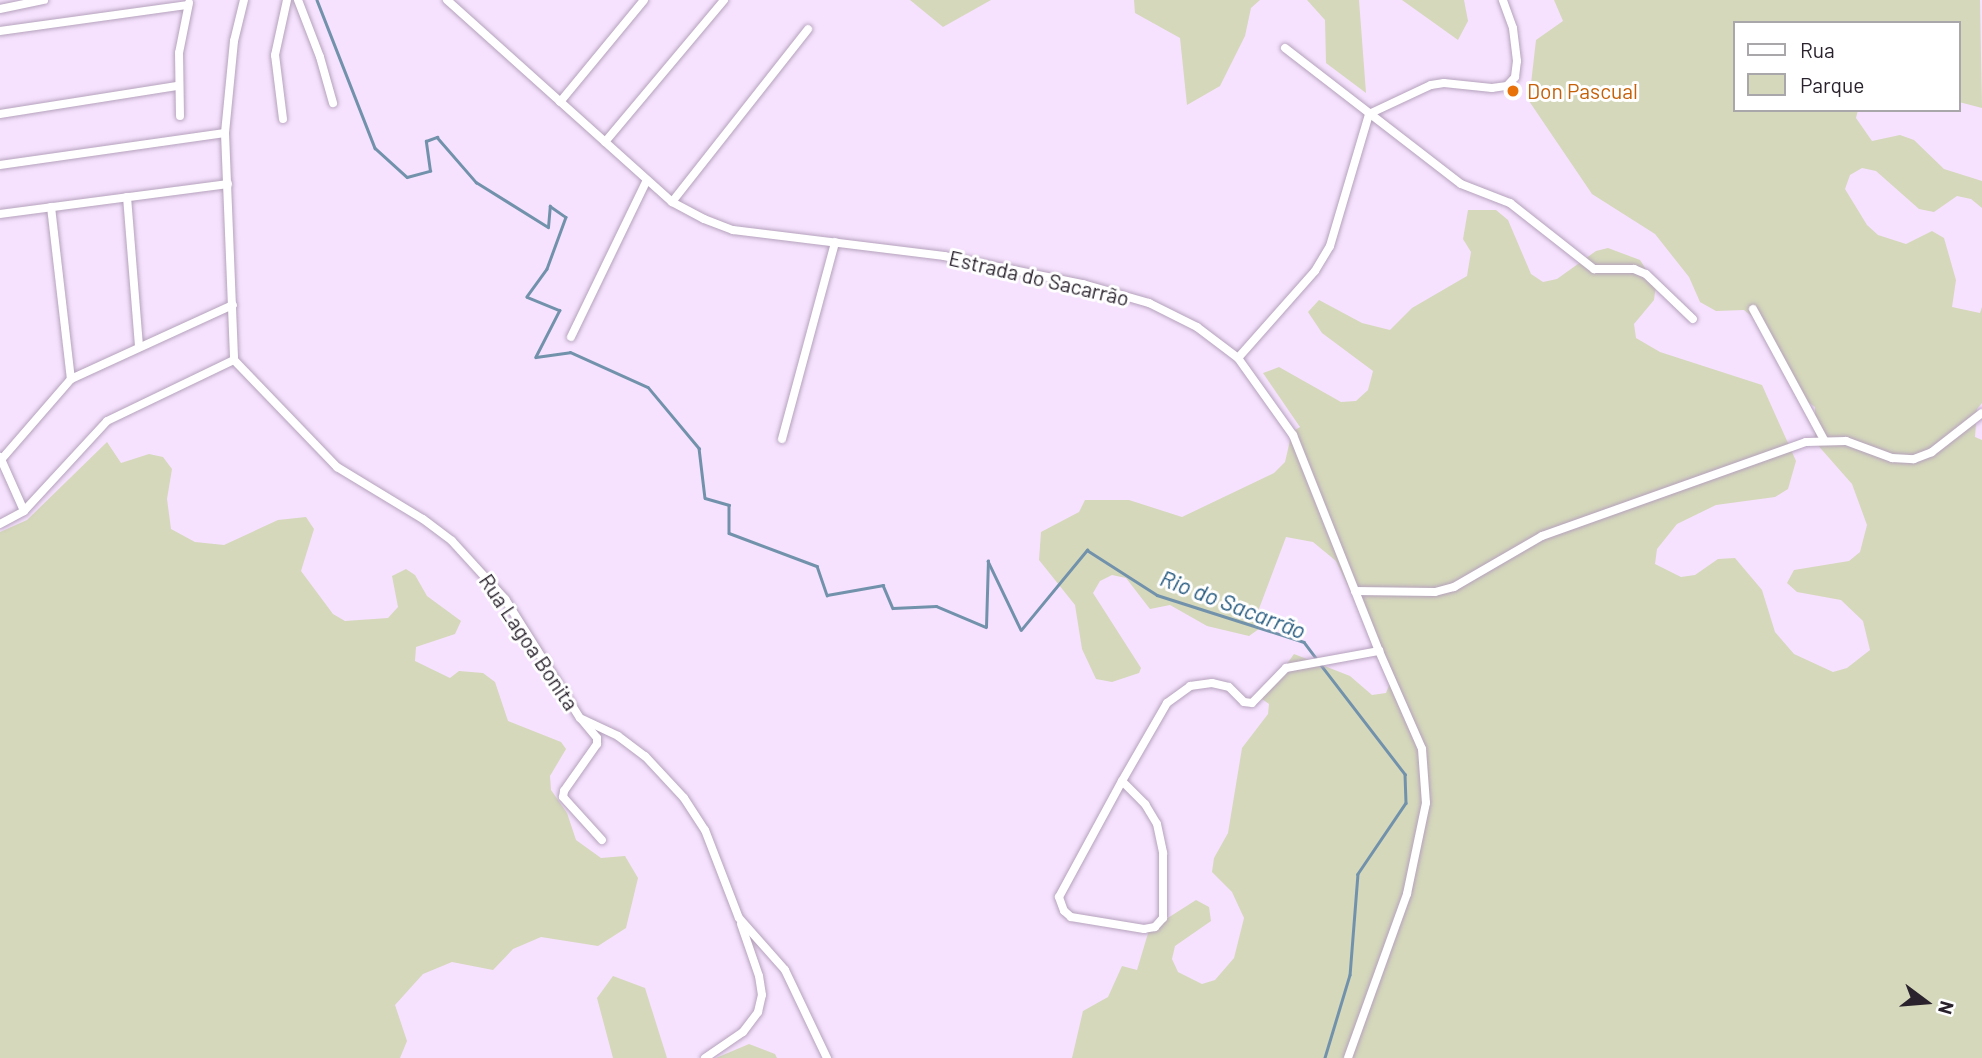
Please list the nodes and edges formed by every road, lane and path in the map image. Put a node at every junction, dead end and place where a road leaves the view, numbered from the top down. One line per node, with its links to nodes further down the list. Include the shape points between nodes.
1 (44, 0): 10 (street)
2 (244, 0): 21 (street, via 234,41)
3 (287, 0): 20 (street, via 275,55)
4 (298, 0): 16 (street)
5 (447, 0): 15 (street, Estrada do Sacarrão)
6 (644, 0): 15 (street)
7 (723, 0): 22 (street)
8 (1503, 0): 18 (street, via 1517,61 1515,77 1507,86 1431,85)
9 (189, 2): 12 (street); 14 (street)
10 (0, 9)
11 (808, 29): 27 (street)
12 (0, 31)
13 (1285, 48): 18 (street)
14 (177, 86): 17 (street); 19 (street)
15 (560, 102): 22 (street, Estrada do Sacarrão)
16 (333, 103)
17 (0, 114)
18 (1369, 114): 33 (street, via 1461,184 1510,204 1594,269 1634,269 1646,274); 36 (street, via 1329,246 1315,271)
19 (180, 116)
20 (282, 119)
21 (225, 133): 23 (street); 25 (street)
22 (605, 142): 24 (street, Estrada do Sacarrão)
23 (0, 164)
24 (648, 180): 27 (street, Estrada do Sacarrão); 34 (street)
25 (228, 184): 26 (street); 31 (street)
26 (127, 197): 28 (street); 35 (street)
27 (672, 202): 30 (street, Estrada do Sacarrão, via 733,230)
28 (51, 207): 29 (street); 38 (street)
29 (0, 214)
30 (835, 242): 36 (street, Estrada do Sacarrão, via 944,256 1083,284 1149,303 1197,327); 40 (street)
31 (233, 305): 35 (street); 37 (street)
32 (1753, 309): 41 (street)
33 (1693, 319)
34 (571, 337)
35 (139, 346): 38 (street)
36 (1238, 358): 46 (street, Estrada do Sacarrão, via 1293,435)
37 (234, 360): 44 (street, via 107,421); 48 (street, Rua Lagoa Bonita, via 337,467 424,519 479,568 505,599)
38 (71, 379): 43 (street)
39 (1982, 413): 41 (street, via 1932,452 1914,459 1892,458 1846,442)
40 (782, 439)
41 (1824, 440): 46 (street, via 1806,442 1542,536 1454,587 1435,592)
42 (0, 454): 43 (street)
43 (0, 461): 44 (street)
44 (24, 511): 45 (street)
45 (0, 524)
46 (1355, 591): 47 (street, Estrada do Sacarrão)
47 (1379, 651): 49 (street, via 1286,668 1252,704 1229,687 1212,683 1190,686 1167,703); 54 (street, Estrada do Sacarrão, via 1422,749 1426,803 1407,894)
48 (580, 718): 50 (street, via 597,744 564,797); 51 (street, Rua Lagoa Bonita, via 645,755 684,799 705,830)
49 (1122, 781): 49 (street, via 1059,897 1071,917 1155,927 1163,918 1165,889 1157,824 1146,804)
50 (602, 840)
51 (739, 918): 52 (street, via 762,995 758,1012 743,1032); 53 (street, Rua Lagoa Bonita, via 785,970)
52 (705, 1058)
53 (827, 1058)
54 (1348, 1058)

